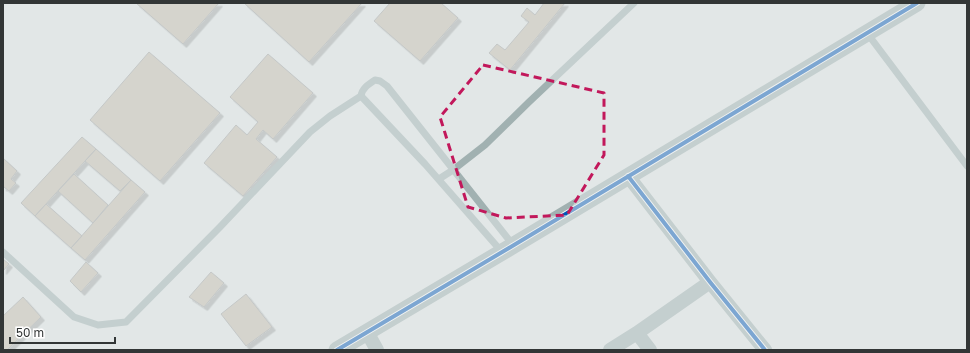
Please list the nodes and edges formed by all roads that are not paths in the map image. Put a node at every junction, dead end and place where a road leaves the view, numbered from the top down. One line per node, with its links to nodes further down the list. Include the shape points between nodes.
1 (634, 3): 6 (lane, via 485,145)
2 (916, 3): 3 (street)
3 (867, 33): 5 (lane); 7 (street)
4 (361, 96): 6 (lane, via 367,86 375,80 387,86); 8 (lane); 10 (lane, via 310,132 126,322 98,325 74,317)
5 (967, 166)
6 (453, 170): 8 (lane); 9 (lane)
7 (628, 176): 9 (street); 11 (street)
8 (439, 179): 9 (lane)
9 (508, 249): 12 (street)
10 (3, 252)
11 (710, 282): 13 (street); 18 (street)
12 (367, 332): 14 (street); 15 (street)
13 (637, 333): 16 (street); 17 (street)
14 (337, 350)
15 (377, 350)
16 (610, 350)
17 (650, 350)
18 (765, 350)

